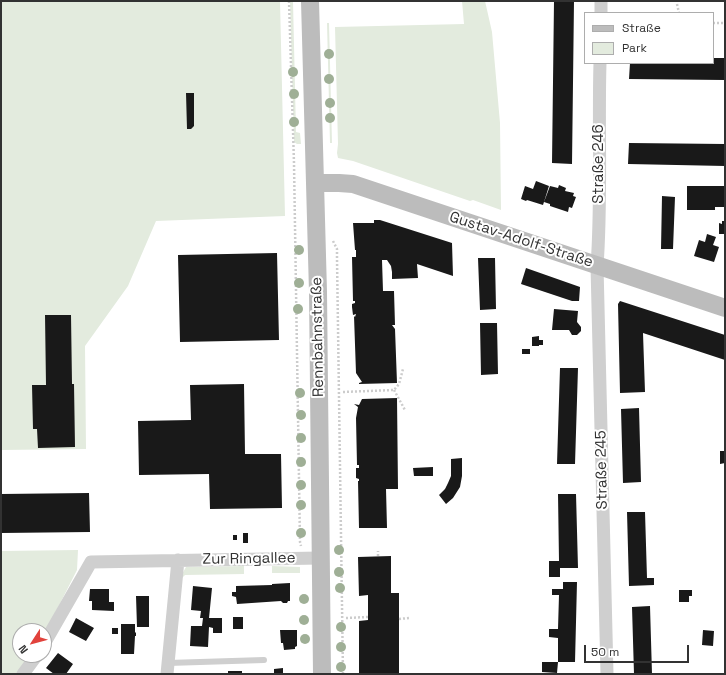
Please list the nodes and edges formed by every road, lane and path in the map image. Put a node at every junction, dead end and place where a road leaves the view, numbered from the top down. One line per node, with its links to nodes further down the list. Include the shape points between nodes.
1 (289, 1): 11 (path)
2 (310, 1): 10 (main road, Rennbahnstraße)
3 (601, 1): 5 (street)
4 (677, 4): 6 (path)
5 (601, 12)
6 (678, 12)
7 (714, 23): 8 (path)
8 (725, 23)
9 (600, 64): 14 (street, Straße 246)
10 (315, 183): 14 (main road, Gustav-Adolf-Straße, via 353,184); 25 (main road, Rennbahnstraße)
11 (294, 202): 12 (path); 15 (path)
12 (301, 202)
13 (332, 239): 37 (path, via 337,249)
14 (597, 266): 17 (main road, Gustav-Adolf-Straße); 38 (street, Straße 245)
15 (294, 294): 16 (path); 22 (path)
16 (300, 294)
17 (725, 308)
18 (403, 369): 19 (path, via 399,384)
19 (394, 390): 20 (path); 21 (path)
20 (343, 392)
21 (405, 410)
22 (302, 550)
23 (378, 550): 24 (path)
24 (378, 556)
25 (320, 558): 26 (street, Zur Ringallee); 36 (main road, Rennbahnstraße)
26 (178, 560): 31 (street, Zur Ringallee, via 91,562); 34 (street)
27 (368, 617): 28 (path)
28 (346, 618)
29 (409, 618): 30 (path)
30 (399, 619)
31 (52, 630)
32 (264, 660): 34 (lane)
33 (31, 663): 35 (street)
34 (168, 668)
35 (23, 674)
36 (322, 674)
37 (343, 674)
38 (607, 674)

